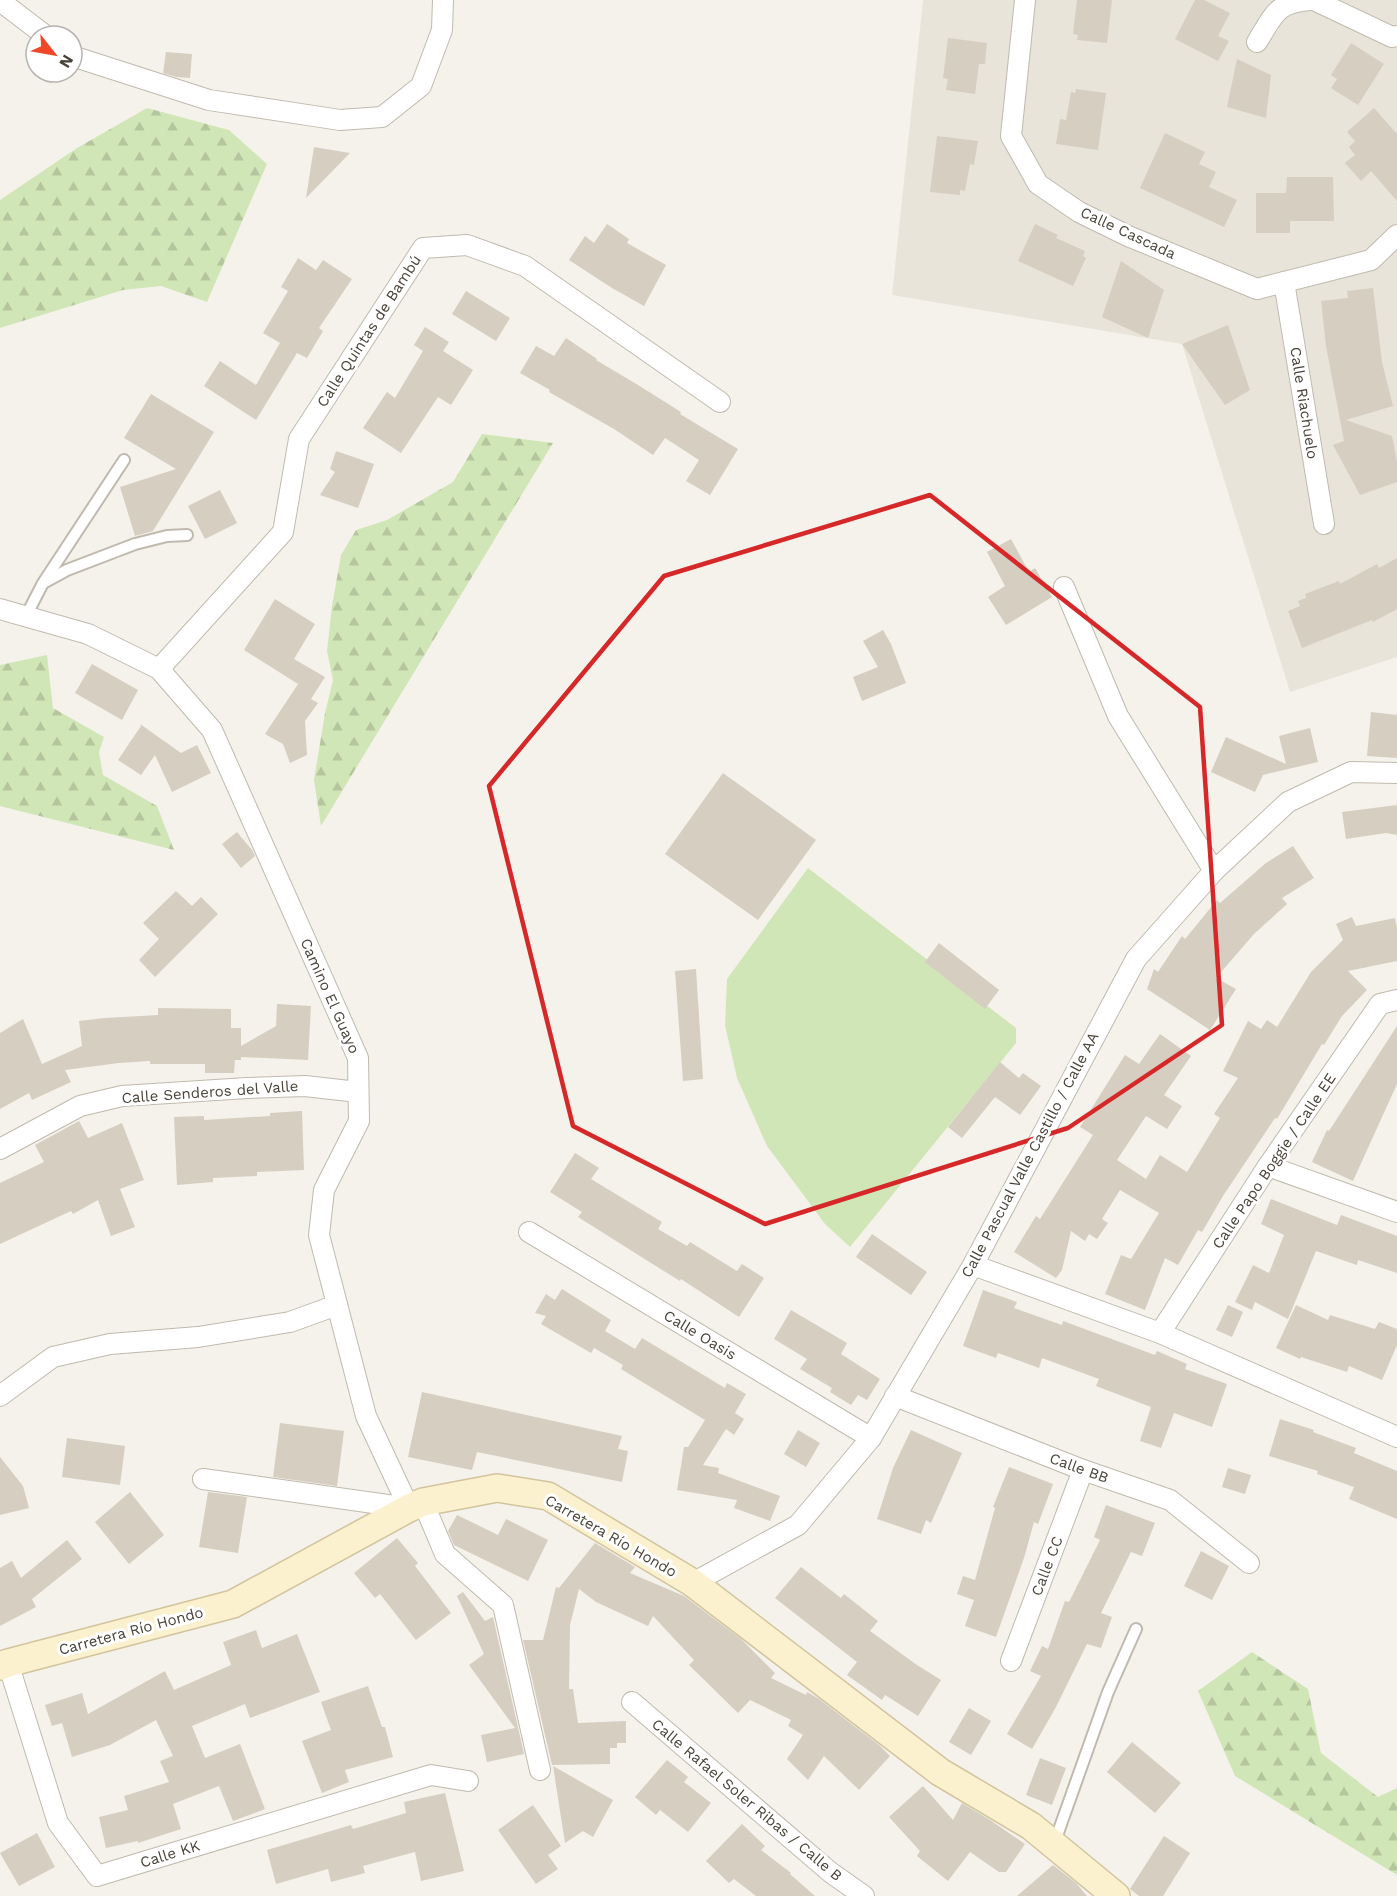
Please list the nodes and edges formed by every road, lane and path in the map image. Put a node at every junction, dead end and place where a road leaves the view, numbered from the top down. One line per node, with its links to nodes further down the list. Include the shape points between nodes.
1 (443, 0): 8 (street, via 442,30 421,86 382,117 340,120 209,100)
2 (1025, 0): 10 (street, Calle Cascada, via 1011,136 1038,184 1079,212 1128,236 1257,289)
3 (1312, 0): 6 (street); 7 (street, via 1294,1 1277,10)
4 (0, 2): 5 (street)
5 (30, 24)
6 (1397, 36)
7 (1257, 42)
8 (84, 60)
9 (1397, 236): 10 (street, Calle Cascada, via 1371,260)
10 (1284, 282): 13 (street, Calle Riachuelo)
11 (720, 402): 19 (street, Calle Quintas de Bambú, via 525,267 467,244 423,248 299,439 283,532)
12 (124, 460): 15 (lane)
13 (1324, 524)
14 (187, 535): 15 (lane, via 135,544)
15 (43, 583): 18 (lane)
16 (1064, 587): 21 (street, via 1118,716)
17 (0, 609): 18 (street, Camino El Guayo)
18 (26, 616): 19 (street, Camino El Guayo, via 88,634)
19 (159, 669): 23 (street, Camino El Guayo, via 212,730 358,1058)
20 (1397, 773): 21 (street, Calle Pascual Valle Castillo / Calle AA, via 1351,772 1288,802)
21 (1214, 871): 28 (street, Calle Pascual Valle Castillo / Calle AA, via 1136,959)
22 (1397, 1000): 25 (street, Calle Papo Boggie / Calle EE, via 1380,1005)
23 (358, 1092): 24 (street, Calle Senderos del Valle, via 305,1086 122,1096 80,1106); 29 (street, Camino El Guayo, via 359,1120 324,1190 319,1235)
24 (0, 1149)
25 (1268, 1166): 26 (street); 30 (street, Calle Papo Boggie / Calle EE)
26 (1397, 1212)
27 (529, 1232): 34 (street, Calle Oasis)
28 (973, 1264): 30 (street); 32 (street, Calle Pascual Valle Castillo / Calle AA)
29 (338, 1305): 31 (street, via 290,1322 198,1337 110,1344 53,1357); 37 (street, Camino El Guayo, via 366,1416)
30 (1160, 1333): 33 (street)
31 (0, 1396)
32 (895, 1396): 34 (street, Calle Pascual Valle Castillo / Calle AA); 35 (street, Calle BB)
33 (1397, 1437)
34 (871, 1438): 39 (street, Calle Pascual Valle Castillo / Calle AA, via 798,1525)
35 (1083, 1470): 38 (street, Calle BB, via 1170,1500); 41 (street, Calle CC)
36 (203, 1479): 37 (street)
37 (416, 1505): 39 (street, Carretera Río Hondo, via 497,1488 548,1496); 42 (street, Carretera Río Hondo, via 233,1604); 44 (street, Camino El Guayo, via 445,1554 503,1605)
38 (1248, 1563)
39 (693, 1583): 46 (street, Carretera Río Hondo, via 940,1772 1031,1826)
40 (1136, 1629): 46 (lane, via 1108,1692)
41 (1011, 1661)
42 (4, 1665): 45 (street, Calle KK, via 58,1823 97,1876 431,1775)
43 (632, 1702): 47 (street, Calle Rafael Soler Ribas / Calle B, via 830,1872)
44 (540, 1770)
45 (468, 1780)
46 (1054, 1845): 48 (street, Carretera Río Hondo)
47 (864, 1896)
48 (1116, 1896)

